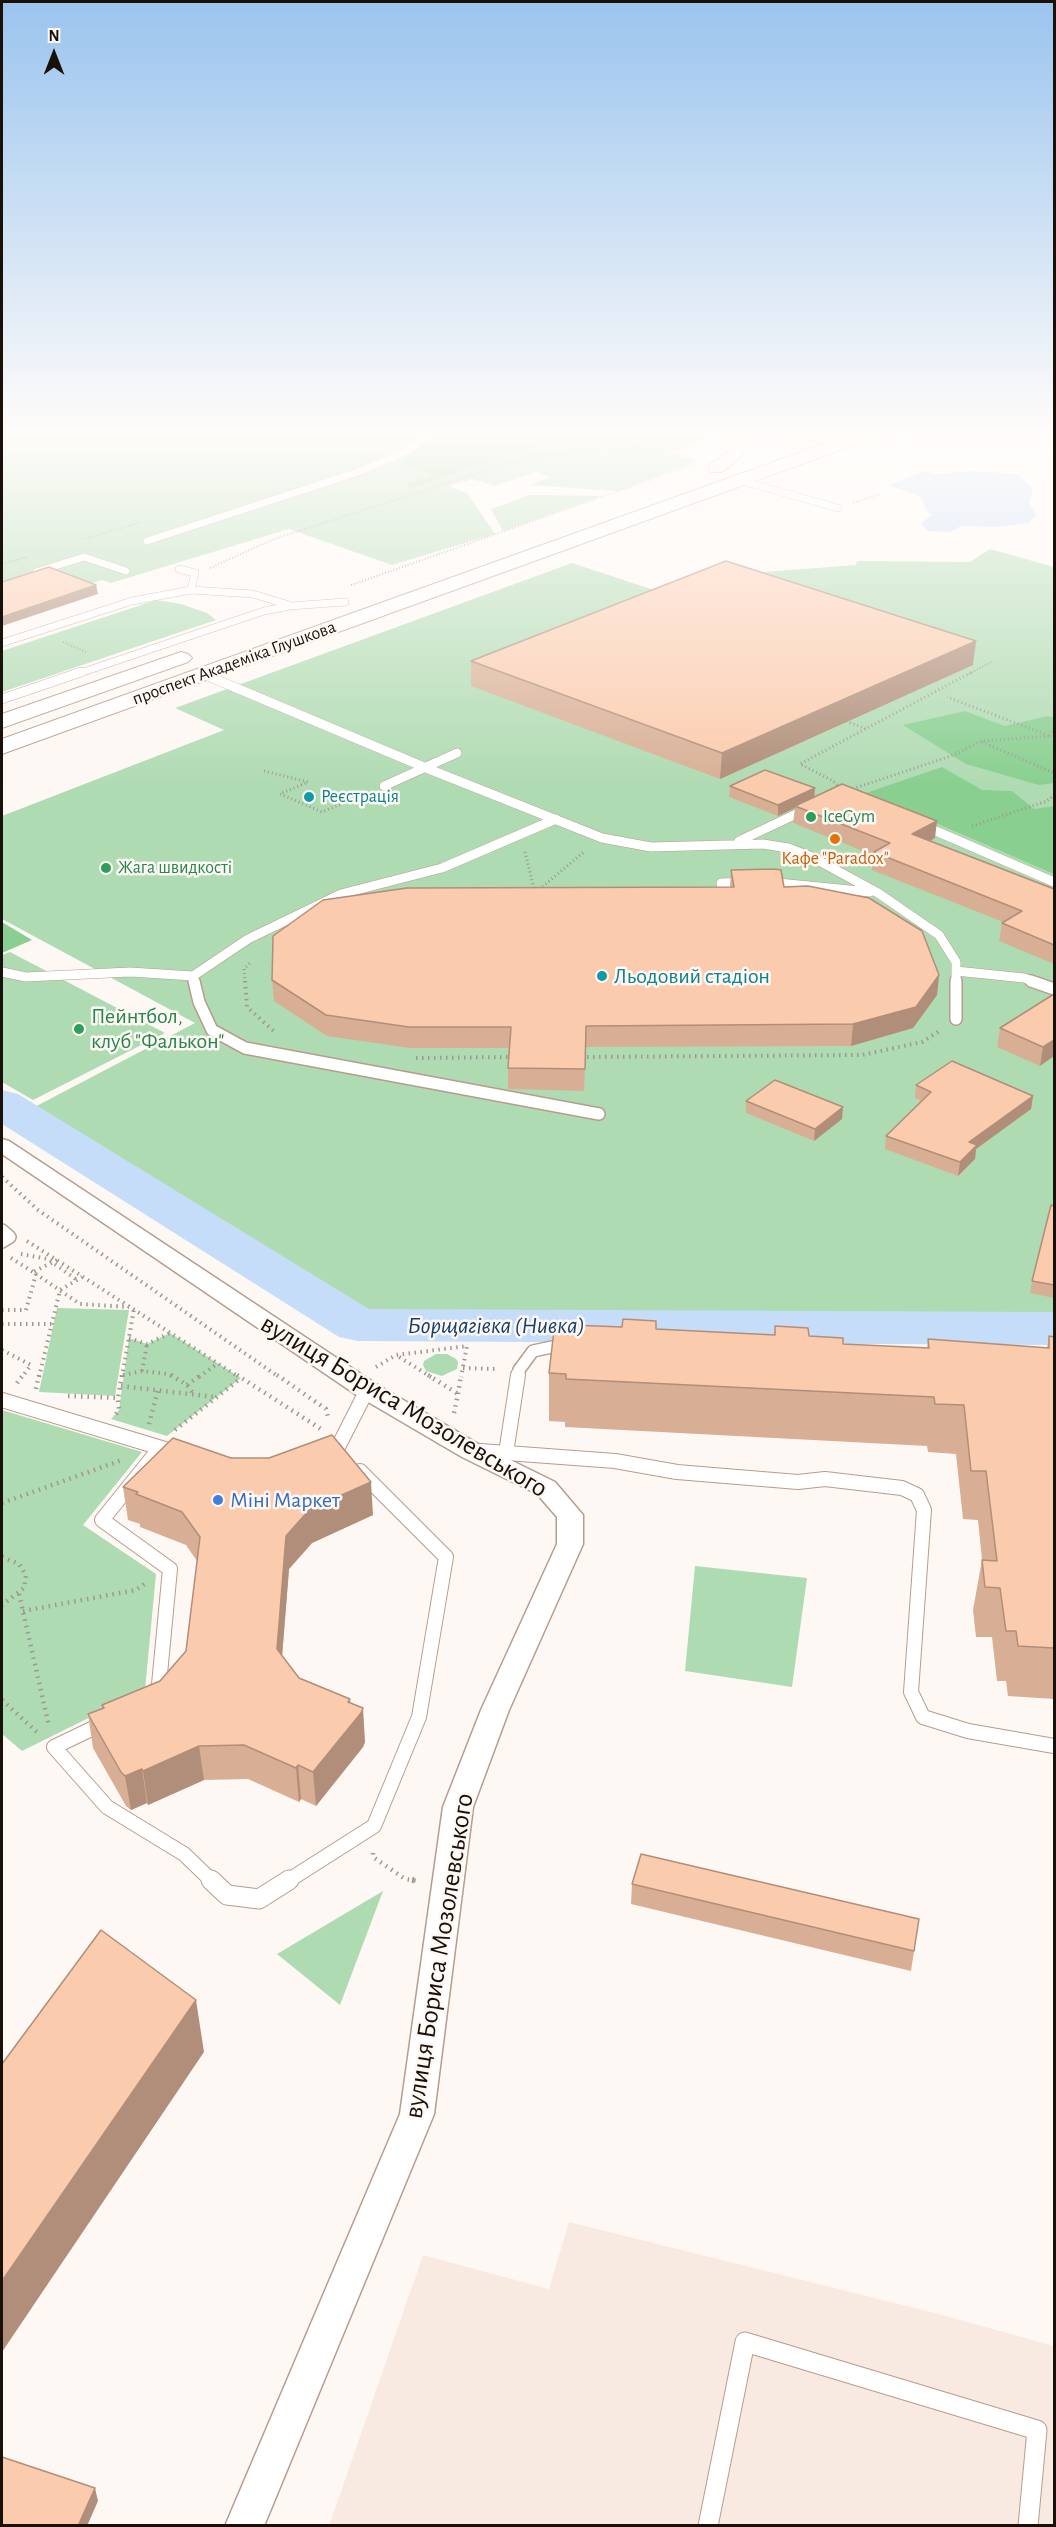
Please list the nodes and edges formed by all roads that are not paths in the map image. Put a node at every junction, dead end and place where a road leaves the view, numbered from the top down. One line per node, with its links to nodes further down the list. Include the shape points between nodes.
1 (492, 550): 3 (highway)
2 (545, 550): 12 (highway, проспект Академіка Глушкова)
3 (450, 565)
4 (179, 569): 7 (lane, via 195,573)
5 (126, 571): 6 (lane, via 84,557)
6 (33, 573)
7 (191, 590): 10 (lane, via 253,594); 11 (lane, via 132,601)
8 (346, 594): 9 (highway, проспект Академіка Глушкова); 10 (lane); 14 (highway, проспект Академіка Глушкова)
9 (366, 595)
10 (290, 606): 13 (lane, via 264,611)
11 (2, 643)
12 (203, 674): 15 (highway, проспект Академіка Глушкова); 17 (lane)
13 (2, 699)
14 (2, 721)
15 (2, 747)
16 (457, 753): 17 (lane)
17 (426, 767): 18 (lane); 20 (lane)
18 (384, 786)
19 (811, 807): 22 (lane)
20 (555, 819): 22 (lane, via 602,838 651,847); 26 (lane, via 442,868)
21 (916, 823): 23 (lane)
22 (735, 843): 25 (lane, via 788,848 812,856)
23 (1054, 882)
24 (698, 892): 25 (lane, via 722,892 721,883 757,882)
25 (878, 892): 28 (lane, via 939,934 956,962)
26 (341, 894): 27 (lane); 30 (lane, via 248,939)
27 (387, 894)
28 (956, 971): 31 (lane, via 1024,978); 32 (lane)
29 (2, 972): 30 (lane, via 26,977 130,972)
30 (193, 976): 33 (lane, via 212,1030 245,1048)
31 (1054, 988)
32 (956, 1019)
33 (599, 1114)
34 (2, 1145): 38 (street, вулиця Бориса Мозолевського)
35 (2, 1230): 36 (lane, via 10,1237)
36 (2, 1242)
37 (576, 1348): 40 (lane, via 533,1351 519,1370)
38 (367, 1390): 42 (street, вулиця Бориса Мозолевського); 47 (lane, via 333,1446 446,1557 420,1717 375,1826 259,1899 227,1895 184,1854 107,1807 54,1747)
39 (2, 1400): 41 (lane)
40 (509, 1437): 43 (lane); 44 (lane)
41 (163, 1442): 45 (lane); 46 (lane, via 102,1520 170,1569 158,1696)
42 (460, 1444): 43 (lane); 49 (street, вулиця Бориса Мозолевського, via 546,1488 570,1515 570,1545 495,1710 458,1807 417,2114)
43 (506, 1453): 44 (lane)
44 (525, 1454): 48 (lane, via 615,1461 710,1475 798,1482 825,1479 902,1488 917,1495 924,1510 911,1692 923,1717 968,1731)
45 (194, 1458)
46 (148, 1702)
47 (117, 1717)
48 (1054, 1746)
49 (244, 2526)
50 (708, 2526): 51 (lane, via 745,2342 1037,2430)
51 (1028, 2526)

